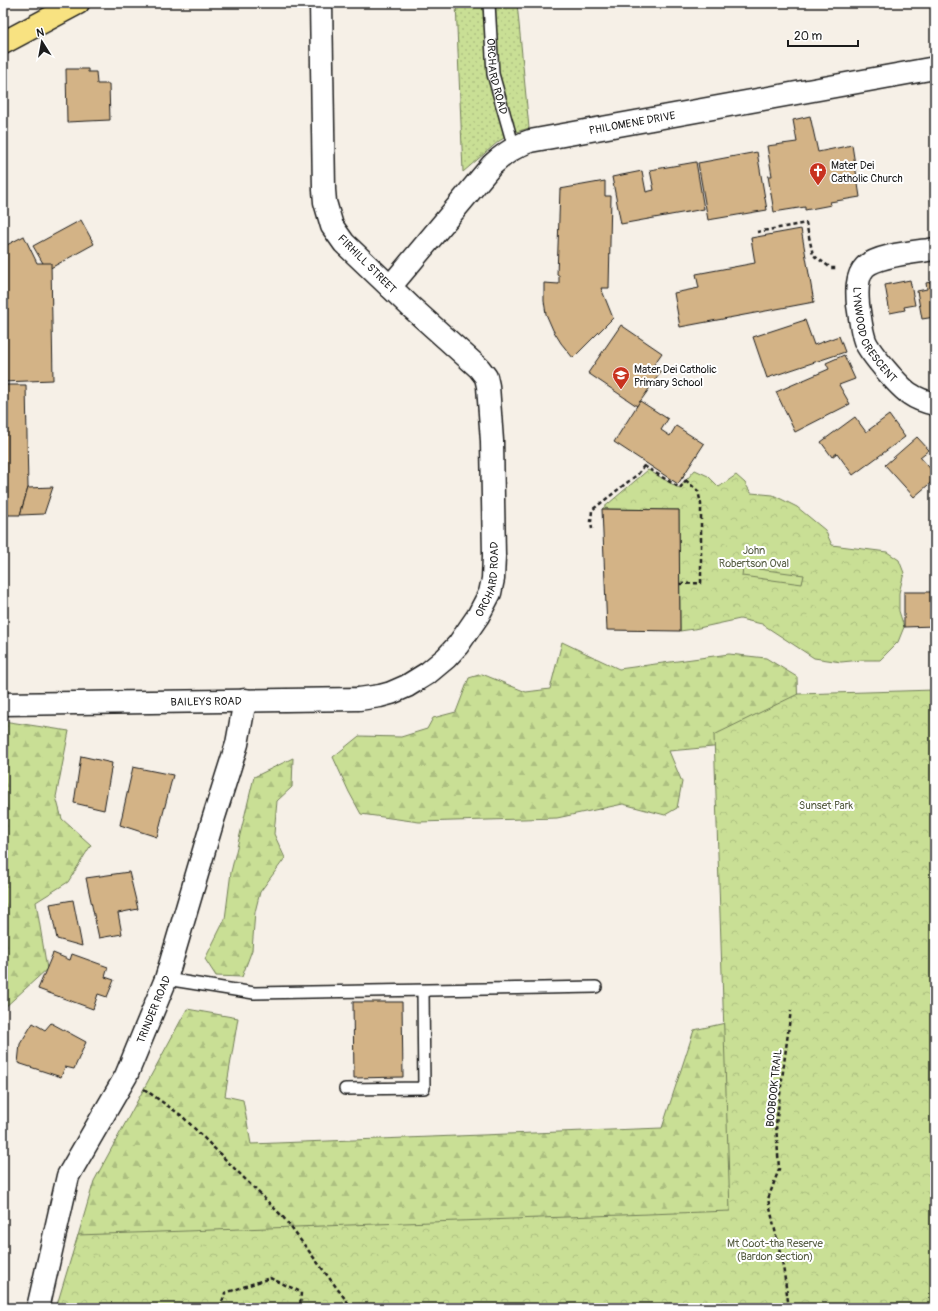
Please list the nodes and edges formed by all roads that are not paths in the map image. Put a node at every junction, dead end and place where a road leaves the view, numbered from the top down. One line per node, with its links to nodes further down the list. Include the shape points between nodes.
1 (78, 3): 4 (main road)
2 (321, 3): 8 (street, FIRHILL STREET, via 324,183 328,215 337,235)
3 (489, 3): 6 (lane, ORCHARD ROAD, via 493,74)
4 (3, 42)
5 (935, 68): 6 (street, PHILOMENE DRIVE, via 534,140)
6 (514, 148): 8 (street, PHILOMENE DRIVE, via 492,165)
7 (935, 249): 9 (street, LYNWOOD CRESCENT, via 883,258 869,264 862,270 857,295 864,336 870,350 906,391 920,400)
8 (390, 287): 10 (street, FIRHILL STREET, via 482,371 488,386)
9 (935, 404)
10 (492, 441): 11 (street, ORCHARD ROAD, via 494,564 490,593 483,609 453,651 428,673)
11 (407, 686): 12 (street, BAILEYS ROAD, via 369,698)
12 (245, 700): 13 (street, BAILEYS ROAD); 14 (street, TRINDER ROAD, via 237,744)
13 (3, 704)
14 (166, 979): 16 (lane, via 254,993); 18 (street, TRINDER ROAD, via 126,1076 68,1176)
15 (596, 987): 16 (lane)
16 (423, 991): 17 (lane, via 424,1088)
17 (345, 1089)
18 (38, 1308)

